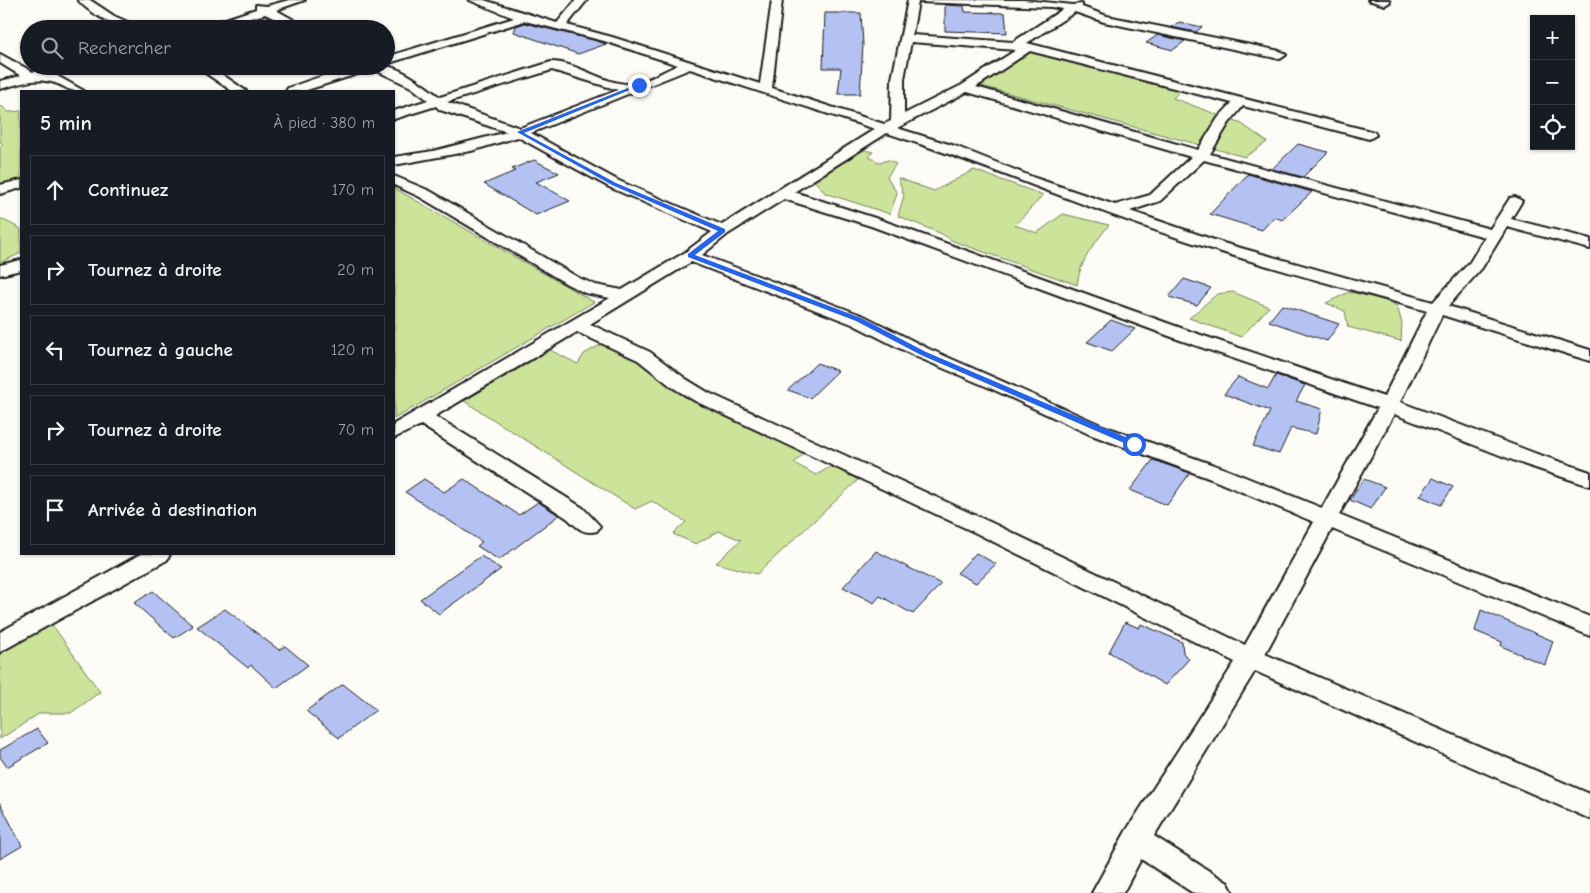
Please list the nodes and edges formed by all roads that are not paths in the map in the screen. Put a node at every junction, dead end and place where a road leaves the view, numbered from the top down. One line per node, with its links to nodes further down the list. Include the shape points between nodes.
1 (83, 0): 15 (street)
2 (248, 0): 13 (street)
3 (300, 0): 13 (street)
4 (474, 0): 14 (street)
5 (582, 0): 18 (street)
6 (777, 0): 38 (street)
7 (913, 0): 19 (street)
8 (921, 0): 12 (street, via 1028,3)
9 (1088, 0): 12 (street)
10 (1373, 0): 11 (street)
11 (1385, 2)
12 (1074, 8): 20 (street, via 1060,15); 21 (street, via 1104,19)
13 (264, 10): 16 (street); 17 (street)
14 (525, 18): 18 (street); 23 (street)
15 (115, 20)
16 (230, 20)
17 (286, 20)
18 (561, 25): 24 (street)
19 (905, 38): 20 (street); 42 (street)
20 (1022, 46): 34 (street); 40 (street)
21 (1280, 55)
22 (0, 58): 25 (street)
23 (395, 58)
24 (690, 65): 33 (street); 38 (street)
25 (20, 70)
26 (29, 75): 31 (street)
27 (39, 75): 31 (street)
28 (214, 75): 36 (street)
29 (341, 75): 37 (street)
30 (395, 75): 39 (street, via 415,84)
31 (32, 77): 32 (street); 35 (street, via 54,78)
32 (0, 85)
33 (632, 88): 39 (street, via 615,86 551,66); 43 (street)
34 (966, 88): 42 (street); 45 (street)
35 (76, 90)
36 (238, 90)
37 (295, 90)
38 (765, 90): 42 (street)
39 (435, 101): 41 (street); 43 (street, via 461,114)
40 (1240, 101): 44 (street); 45 (street)
41 (395, 115)
42 (890, 126): 50 (street); 52 (street)
43 (519, 132): 46 (street, via 438,155); 54 (street, via 614,184)
44 (1370, 135)
45 (1203, 154): 52 (street, via 1155,198); 53 (street, via 1400,212)
46 (395, 161)
47 (395, 180): 59 (street, via 425,194 573,281 591,289)
48 (20, 184): 49 (street)
49 (0, 190)
50 (782, 193): 54 (street); 63 (street, via 876,222 1186,336)
51 (1515, 201): 53 (street)
52 (1114, 210): 60 (street, via 1217,246)
53 (1500, 228): 55 (street); 60 (street, via 1476,265)
54 (723, 231): 56 (street)
55 (1590, 244)
56 (690, 256): 59 (street); 67 (street, via 858,320 923,353 1096,430 1218,474)
57 (20, 266): 58 (street)
58 (0, 270)
59 (626, 296): 61 (street)
60 (1437, 308): 62 (street); 63 (street)
61 (577, 325): 64 (street); 72 (street, via 644,356 702,397 984,528)
62 (1590, 356)
63 (1389, 405): 66 (street, via 1530,459); 67 (street)
64 (422, 417): 65 (street); 68 (street, via 575,513)
65 (395, 431)
66 (1590, 478)
67 (1325, 519): 70 (street); 72 (street)
68 (589, 526)
69 (157, 555): 71 (street)
70 (1590, 627)
71 (0, 642)
72 (1250, 658): 73 (street); 74 (street)
73 (1590, 807)
74 (1136, 840): 75 (street); 76 (street)
75 (1107, 893)
76 (1218, 893)

